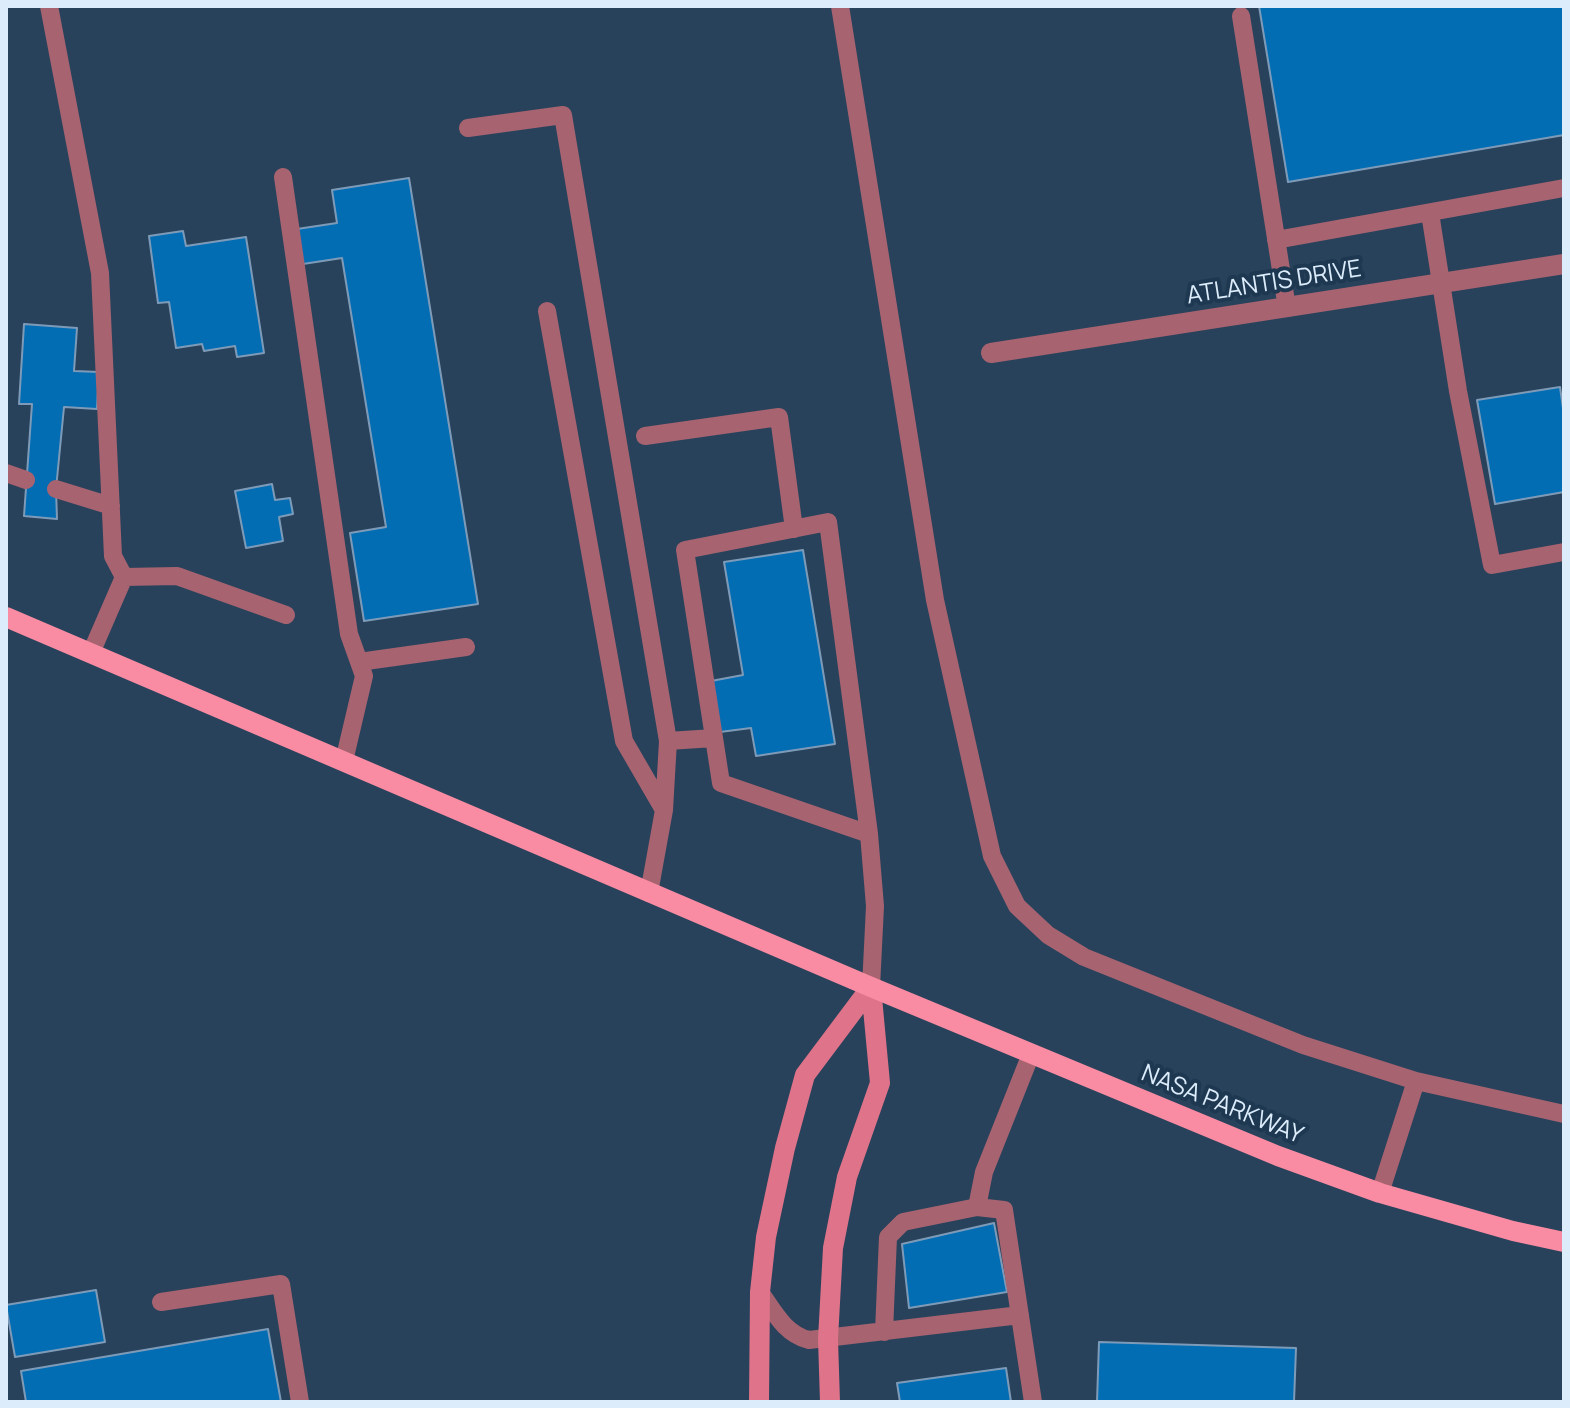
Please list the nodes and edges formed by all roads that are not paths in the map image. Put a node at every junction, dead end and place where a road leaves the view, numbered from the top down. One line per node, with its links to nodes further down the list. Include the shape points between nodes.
1 (49, 6): 18 (lane, via 100,273)
2 (840, 6): 35 (lane, via 935,600 992,856 1017,906 1048,935 1084,957 1303,1045)
3 (1241, 16): 8 (lane)
4 (468, 128): 28 (lane, via 563,115)
5 (283, 177): 26 (lane, via 349,634)
6 (1564, 188): 7 (lane)
7 (1430, 213): 8 (lane); 10 (lane)
8 (1276, 240): 11 (lane)
9 (1564, 264): 10 (street, ATLANTIS DRIVE)
10 (1440, 283): 11 (street, ATLANTIS DRIVE); 20 (lane, via 1492,565)
11 (1287, 308): 13 (street, ATLANTIS DRIVE)
12 (547, 311): 30 (lane, via 624,741)
13 (991, 353)
14 (645, 436): 19 (lane, via 779,417)
15 (6, 473): 16 (lane)
16 (26, 480)
17 (56, 489): 18 (lane)
18 (111, 506): 21 (lane, via 113,556)
19 (794, 529): 27 (lane, via 685,550); 31 (lane, via 828,522)
20 (1564, 552)
21 (124, 577): 22 (lane, via 177,576); 25 (lane)
22 (286, 615)
23 (6, 617): 25 (main road, NASA PARKWAY)
24 (466, 647): 26 (lane)
25 (91, 653): 29 (main road, NASA PARKWAY)
26 (359, 662): 29 (lane, via 364,676)
27 (714, 738): 28 (lane); 31 (lane, via 721,783)
28 (668, 741): 30 (lane)
29 (344, 761): 32 (main road, NASA PARKWAY)
30 (664, 810): 32 (lane)
31 (869, 834): 33 (lane, via 875,906)
32 (649, 893): 33 (main road, NASA PARKWAY)
33 (871, 987): 34 (main road, NASA PARKWAY); 40 (street, via 805,1075 776,1180); 44 (street, via 880,1083 847,1177 833,1248)
34 (1031, 1054): 37 (main road, NASA PARKWAY); 38 (lane, via 984,1172)
35 (1416, 1081): 36 (lane); 37 (lane)
36 (1564, 1114)
37 (1380, 1193): 39 (main road, NASA PARKWAY)
38 (977, 1207): 42 (lane, via 1004,1210); 43 (lane, via 903,1222 888,1237)
39 (1564, 1242)
40 (760, 1292): 44 (lane, via 788,1331 809,1340); 46 (street)
41 (161, 1302): 45 (lane, via 281,1284)
42 (1020, 1315): 43 (lane); 48 (lane)
43 (884, 1332): 44 (lane)
44 (828, 1339): 47 (street)
45 (300, 1402)
46 (759, 1402)
47 (830, 1402)
48 (1033, 1402)

